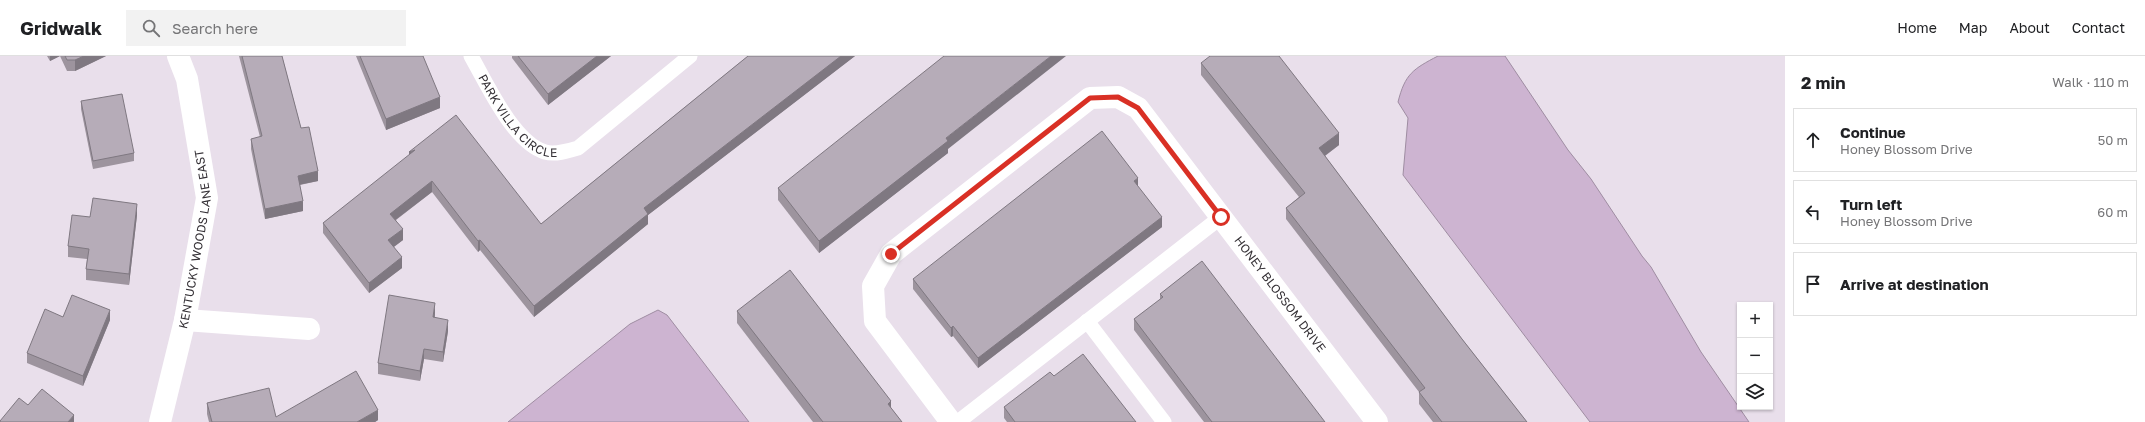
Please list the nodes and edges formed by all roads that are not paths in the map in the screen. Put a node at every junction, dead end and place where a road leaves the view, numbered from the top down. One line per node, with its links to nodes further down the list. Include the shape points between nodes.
1 (178, 56): 5 (street, KENTUCKY WOODS LANE EAST, via 187,79 207,198)
2 (471, 56): 3 (lane, PARK VILLA CIRCLE, via 495,99 528,143 545,152 561,153 578,148)
3 (690, 56)
4 (1221, 217): 6 (lane); 9 (street, HONEY BLOSSOM DRIVE, via 1138,108 1118,97 1090,98 891,254 873,286 875,321); 12 (street, HONEY BLOSSOM DRIVE)
5 (185, 320): 7 (street); 8 (street, KENTUCKY WOODS LANE EAST)
6 (1087, 321): 10 (lane); 11 (lane)
7 (309, 329)
8 (160, 422)
9 (951, 422)
10 (958, 422)
11 (1164, 422)
12 (1377, 422)

